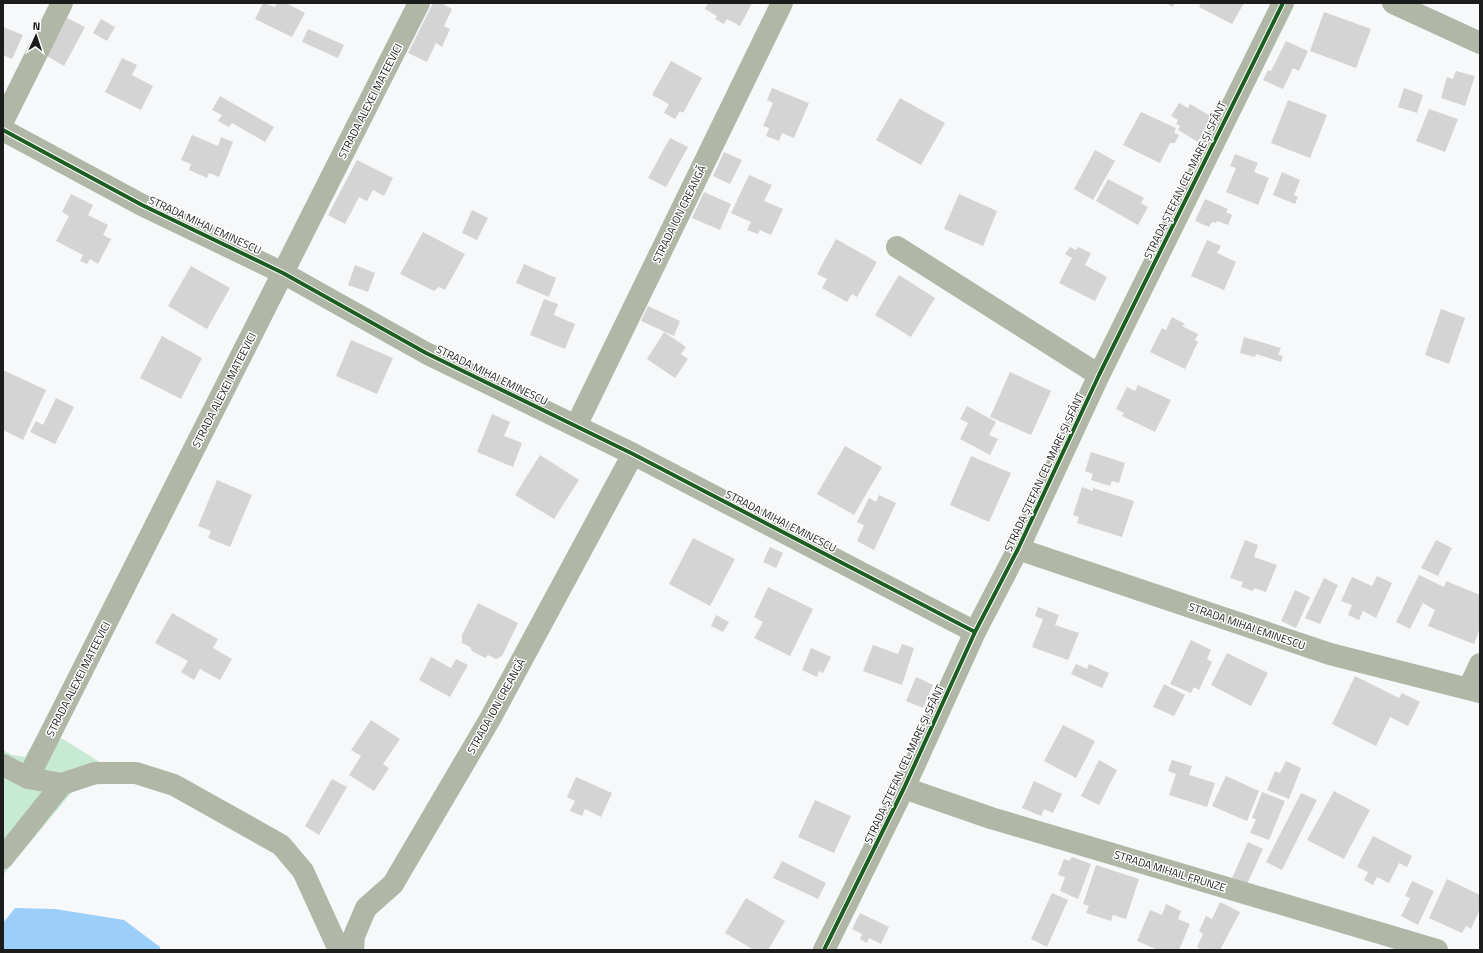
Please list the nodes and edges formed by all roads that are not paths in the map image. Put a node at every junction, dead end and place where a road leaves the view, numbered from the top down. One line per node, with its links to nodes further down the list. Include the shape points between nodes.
1 (62, 3): 7 (street)
2 (419, 3): 10 (street, STRADA ALEXEI MATEEVICI)
3 (782, 3): 12 (street, STRADA ION CREANGĂ)
4 (1283, 3): 11 (street, STRADA ȘTEFAN CEL MARE ȘI SFÂNT)
5 (1393, 3): 6 (street)
6 (1480, 43)
7 (3, 121)
8 (3, 130): 10 (street, STRADA MIHAI EMINESCU, via 142,206)
9 (897, 247): 11 (street)
10 (283, 272): 12 (street, STRADA MIHAI EMINESCU, via 426,353); 19 (street, STRADA ALEXEI MATEEVICI)
11 (1099, 375): 14 (street, STRADA ȘTEFAN CEL MARE ȘI SFÂNT)
12 (576, 426): 13 (street, STRADA MIHAI EMINESCU)
13 (633, 454): 15 (street, STRADA MIHAI EMINESCU); 24 (street, STRADA ION CREANGĂ, via 490,719 393,884 366,908 354,936)
14 (1018, 549): 15 (street, STRADA ȘTEFAN CEL MARE ȘI SFÂNT); 17 (street, STRADA MIHAI EMINESCU, via 1330,654)
15 (975, 632): 21 (street, STRADA ȘTEFAN CEL MARE ȘI SFÂNT)
16 (1480, 664): 17 (street)
17 (1475, 690)
18 (3, 765): 19 (street)
19 (28, 778): 20 (street)
20 (62, 784): 22 (street); 23 (street, via 95,773 136,773 174,785 281,845 303,871)
21 (904, 788): 25 (street, STRADA ȘTEFAN CEL MARE ȘI SFÂNT); 26 (street, STRADA MIHAIL FRUNZE, via 991,818)
22 (3, 858)
23 (338, 950)
24 (353, 950)
25 (824, 950)
26 (1437, 950)

